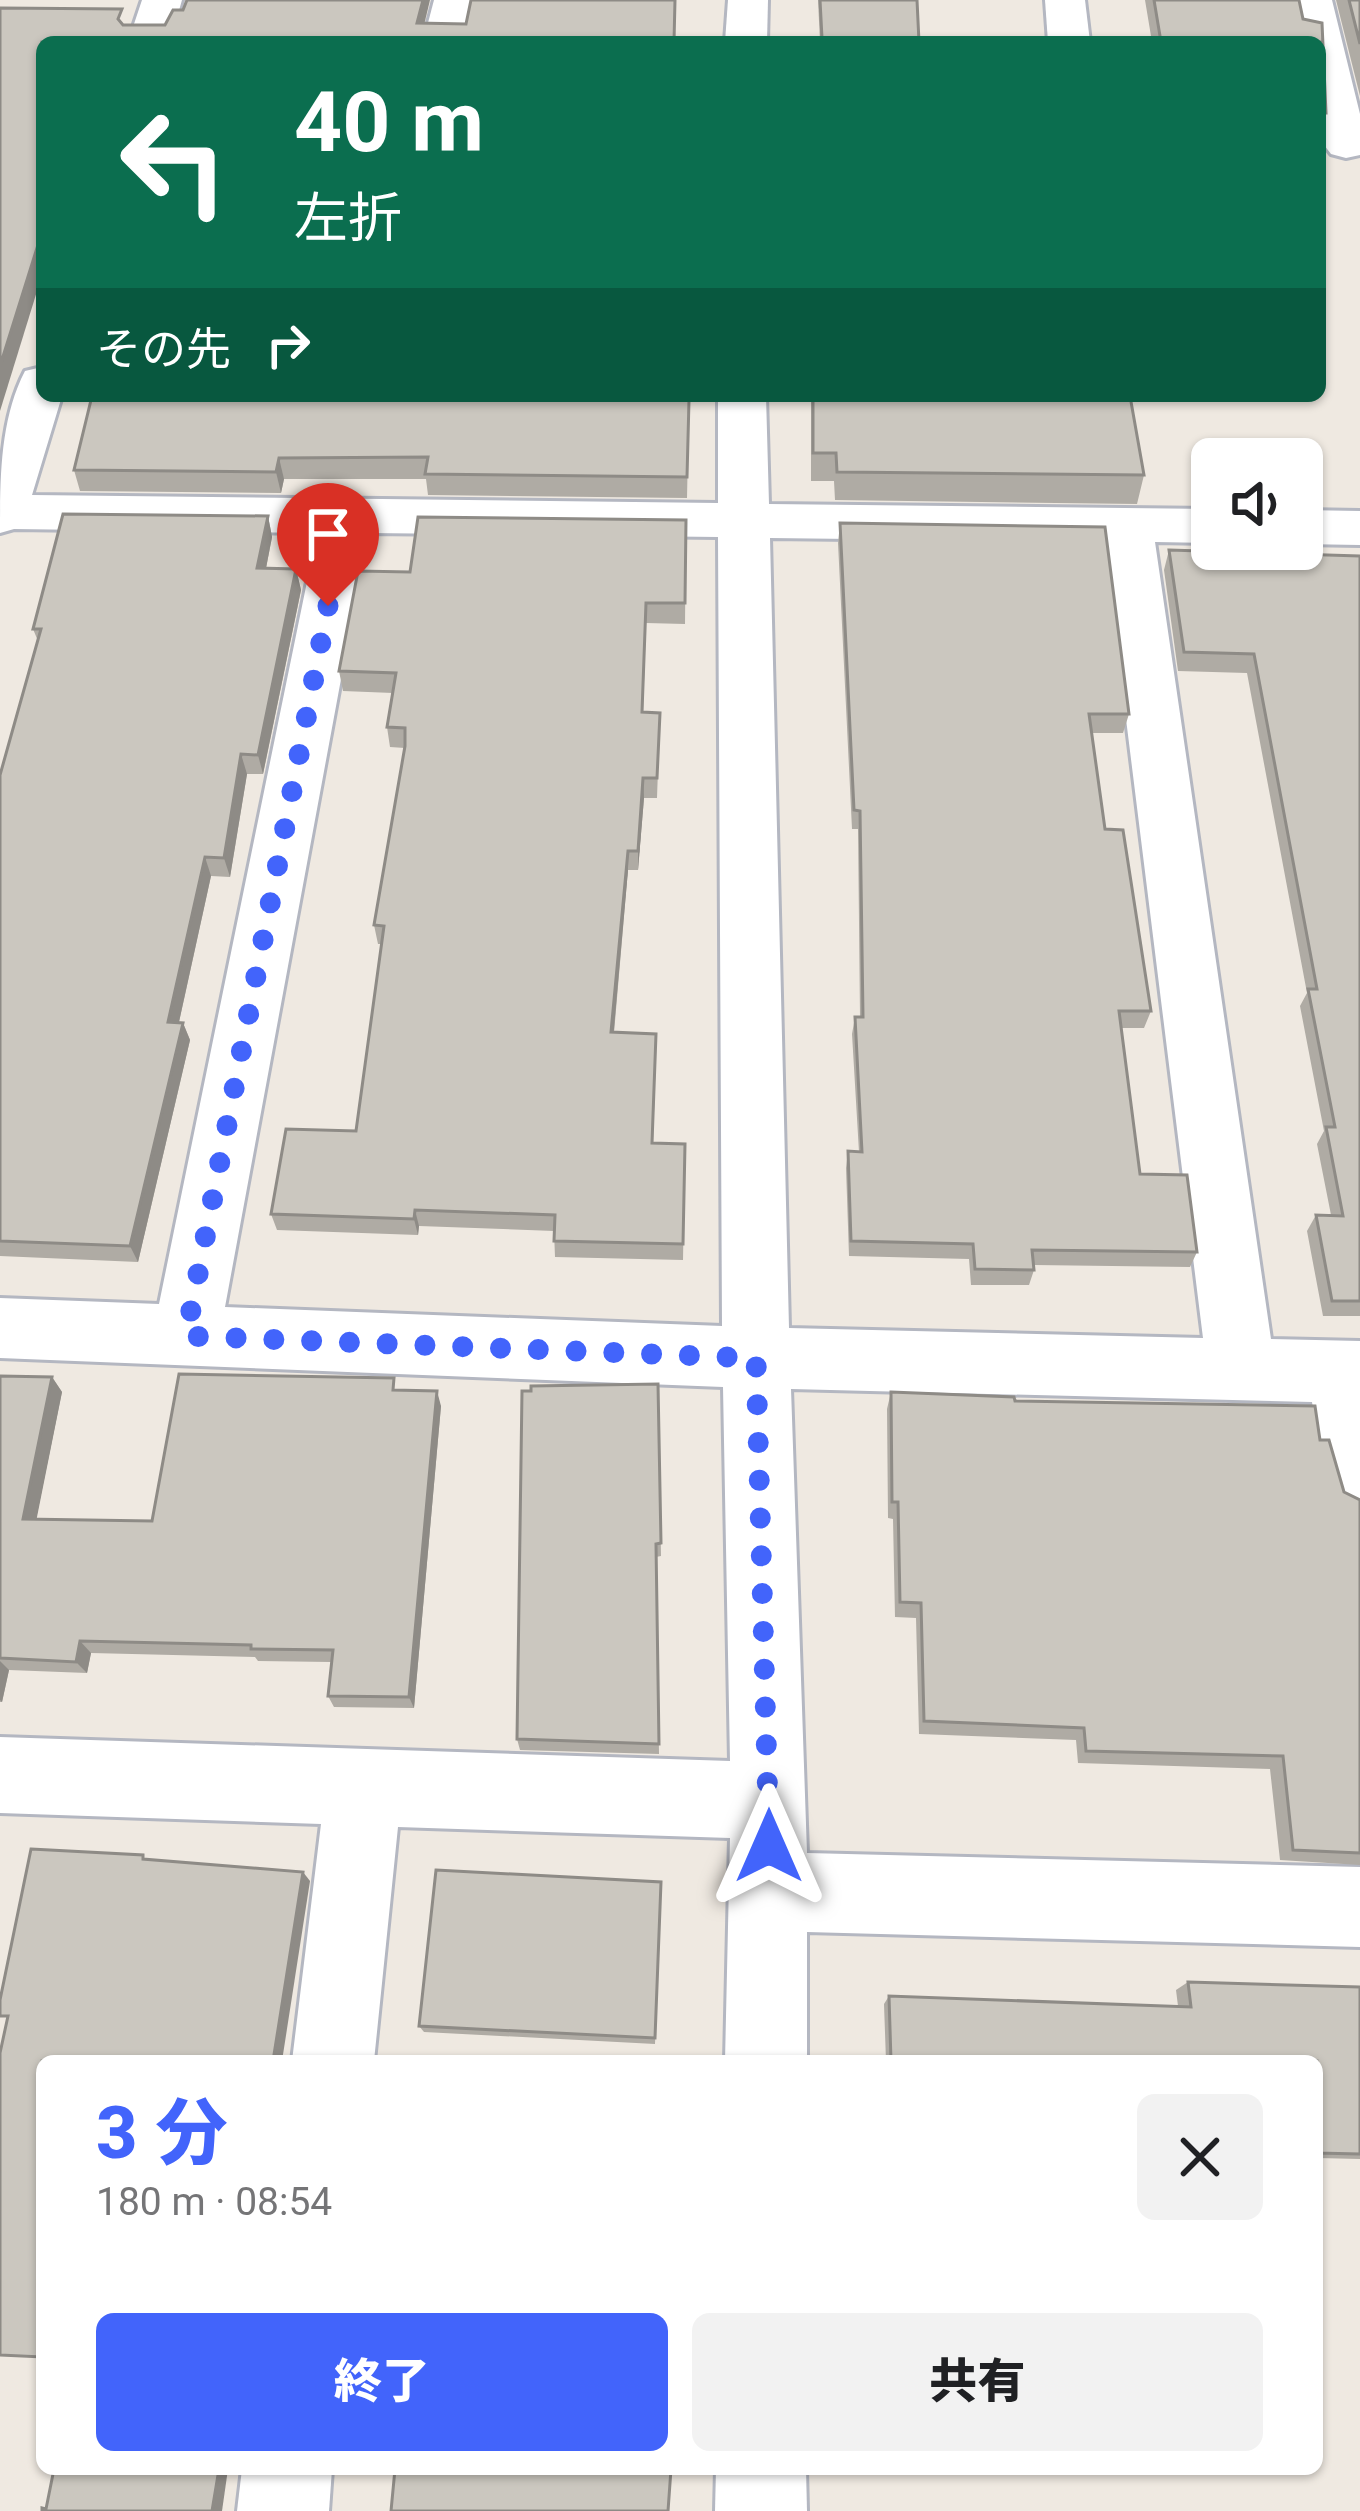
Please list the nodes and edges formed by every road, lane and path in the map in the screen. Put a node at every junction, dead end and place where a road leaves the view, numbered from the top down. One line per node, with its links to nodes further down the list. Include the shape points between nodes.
1 (162, 0): 6 (street)
2 (454, 0): 7 (street)
3 (748, 0): 8 (street)
4 (1065, 0): 9 (street)
5 (1312, 0): 10 (street)
6 (151, 36)
7 (445, 36)
8 (746, 36)
9 (1068, 36)
10 (1320, 36)
11 (1326, 60): 12 (street)
12 (1346, 145)
13 (36, 401): 15 (street)
14 (742, 402): 17 (street)
15 (0, 513): 16 (street)
16 (346, 515): 17 (street); 23 (street)
17 (742, 522): 18 (street); 24 (street)
18 (1126, 524): 19 (street); 25 (street)
19 (1191, 526)
20 (1323, 527): 21 (street)
21 (1360, 528)
22 (0, 1328): 23 (street)
23 (186, 1336): 24 (street)
24 (756, 1358): 25 (street); 30 (street)
25 (1241, 1369): 26 (street)
26 (1351, 1371): 27 (street)
27 (1360, 1484)
28 (0, 1775): 29 (street)
29 (364, 1788): 30 (street); 33 (street)
30 (769, 1801): 31 (street)
31 (768, 1891): 32 (street); 34 (street)
32 (1360, 1907)
33 (334, 2055)
34 (766, 2055)
35 (286, 2475): 37 (street)
36 (761, 2475): 38 (street)
37 (283, 2511)
38 (761, 2511)

